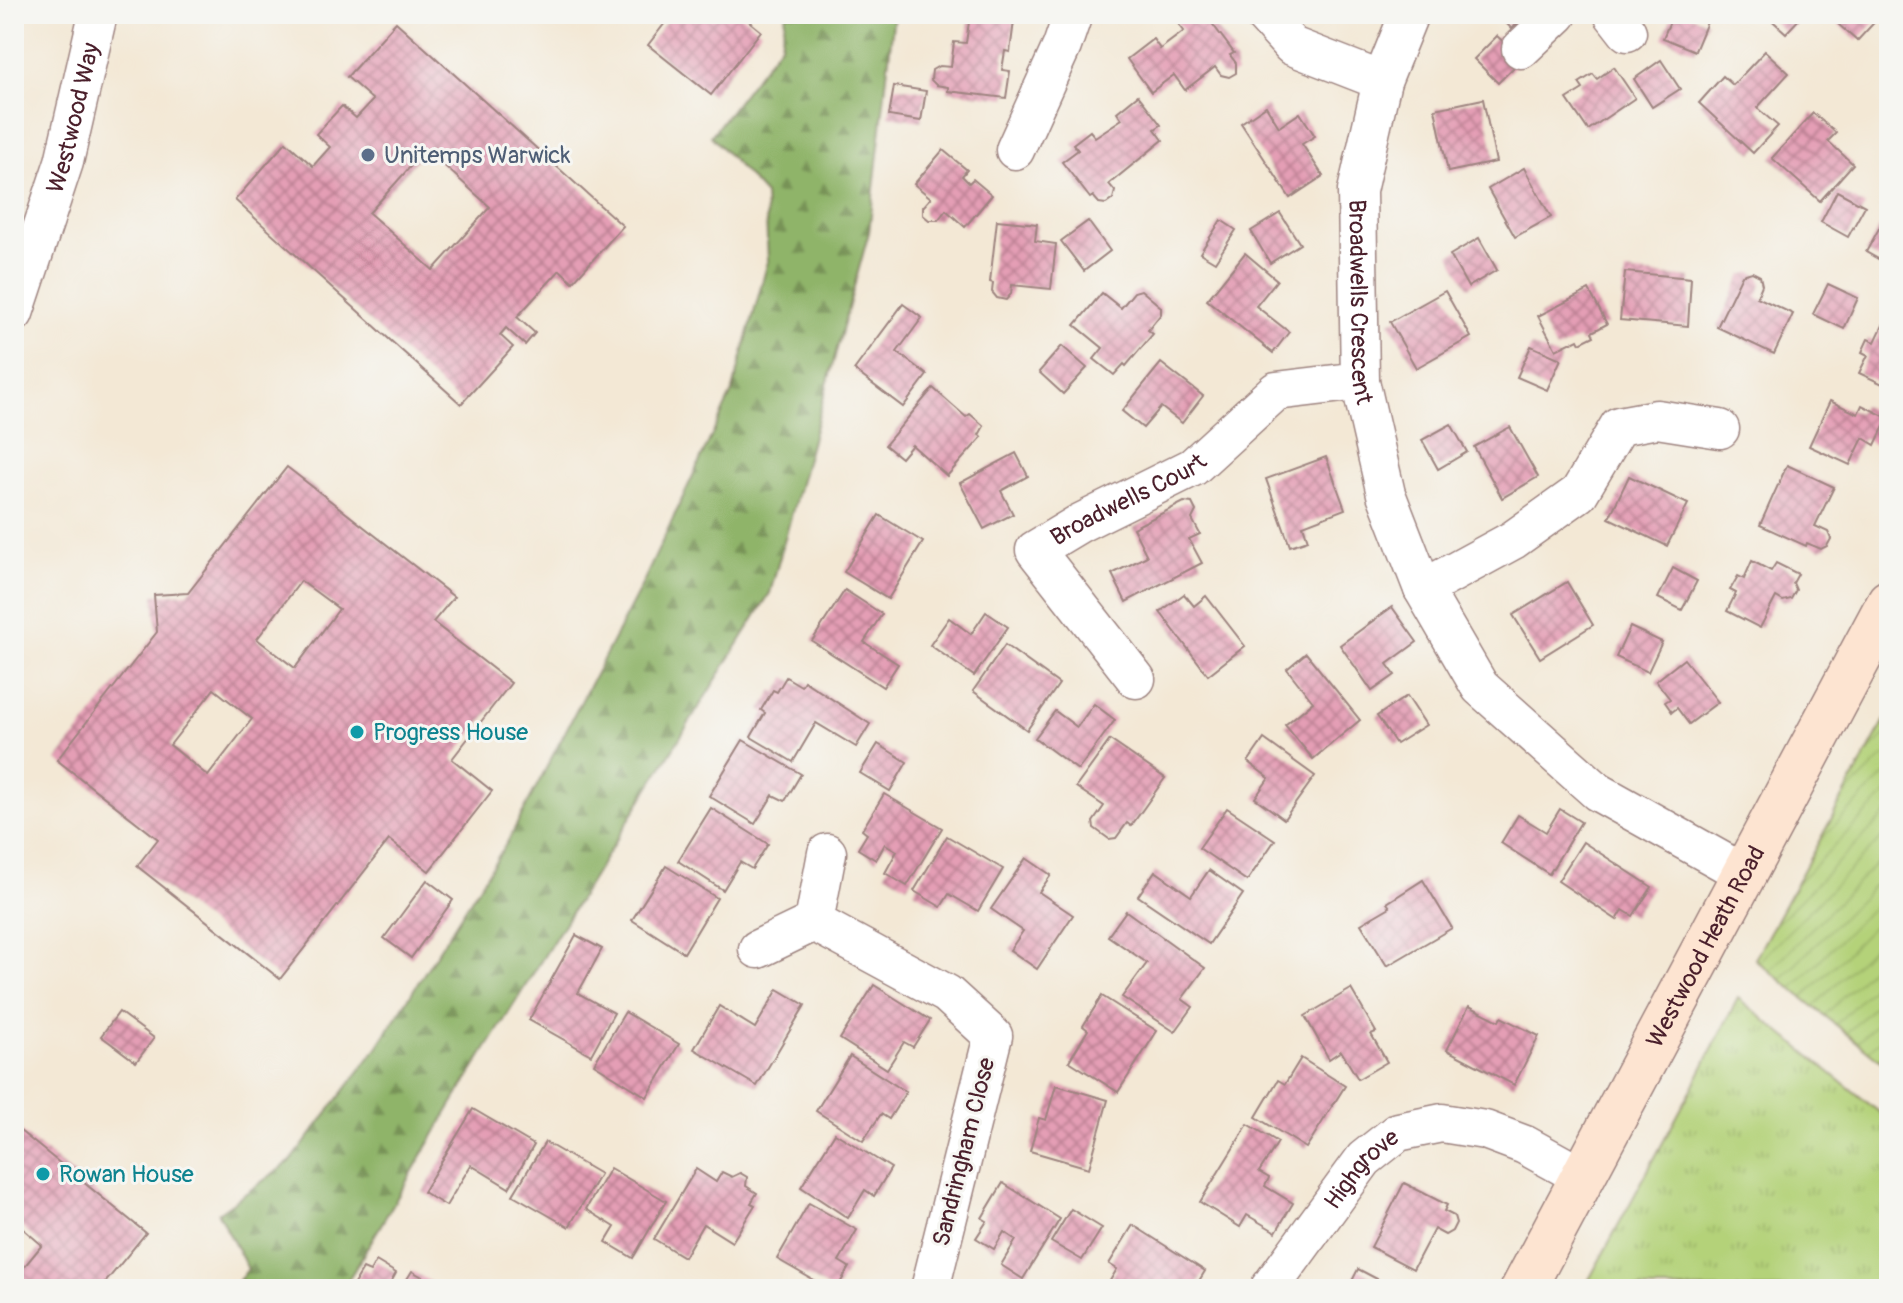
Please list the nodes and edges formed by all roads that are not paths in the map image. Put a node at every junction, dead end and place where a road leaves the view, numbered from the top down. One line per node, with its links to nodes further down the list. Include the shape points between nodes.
1 (98, 14): 9 (street, Westwood Way, via 64,162)
2 (1073, 14): 8 (street)
3 (1263, 14): 7 (street, via 1292,46)
4 (1409, 14): 7 (street, Broadwells Crescent)
5 (1558, 14): 6 (street)
6 (1521, 49)
7 (1382, 81): 10 (street, Broadwells Crescent, via 1357,191)
8 (1015, 150)
9 (14, 313)
10 (1360, 381): 12 (street, Broadwells Crescent, via 1386,494); 14 (street, Broadwells Court, via 1276,391 1193,467 1035,550)
11 (1720, 429): 12 (street, via 1657,419 1619,426 1579,493 1513,540)
12 (1423, 589): 16 (street, Broadwells Crescent, via 1480,687 1598,792)
13 (1889, 602): 16 (street, Westwood Heath Road)
14 (1136, 679)
15 (827, 853): 17 (street)
16 (1743, 873): 19 (street, Westwood Heath Road)
17 (814, 922): 18 (street); 20 (street, Sandringham Close, via 947,994 993,1036)
18 (758, 949)
19 (1583, 1177): 21 (street, Highgrove, via 1485,1130 1442,1123 1398,1132 1364,1159); 22 (street, Westwood Heath Road)
20 (930, 1289)
21 (1269, 1289)
22 (1523, 1289)

